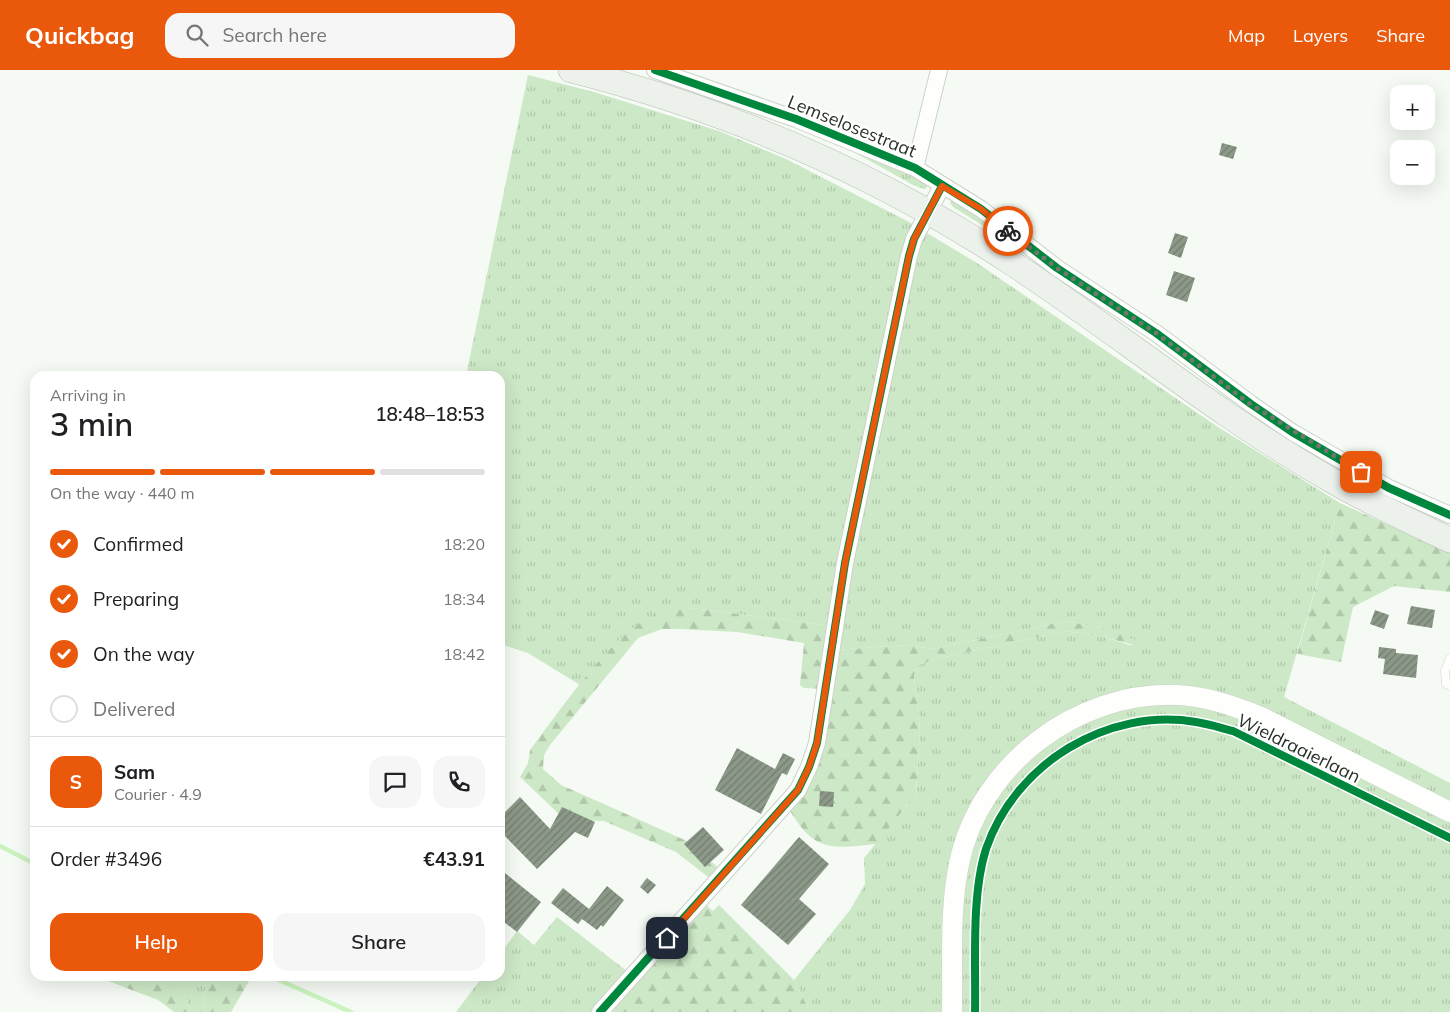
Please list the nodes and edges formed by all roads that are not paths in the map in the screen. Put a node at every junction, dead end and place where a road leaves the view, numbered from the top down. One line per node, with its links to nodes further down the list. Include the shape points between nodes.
1 (571, 70): 6 (main road, via 684,102 788,142)
2 (655, 70): 4 (street, Lemselosestraat, via 786,116)
3 (939, 70): 4 (street)
4 (916, 168): 5 (street, Lemselosestraat)
5 (942, 186): 6 (street); 7 (street, Lemselosestraat, via 981,209 1057,268 1156,333 1292,432 1389,488)
6 (928, 211): 8 (main road, via 1011,262 1322,475 1384,510); 12 (street, via 909,256 845,563 817,743 809,767 798,790)
7 (1450, 515)
8 (1450, 540)
9 (1450, 658): 10 (lane, via 1445,671 1446,684)
10 (1450, 686)
11 (1450, 812): 13 (street, Wieldraaierlaan, via 1235,706 1179,695 1160,695 1119,700 1090,710 1038,739 1000,778 974,817 959,864 955,895)
12 (600, 1012)
13 (952, 1012)

